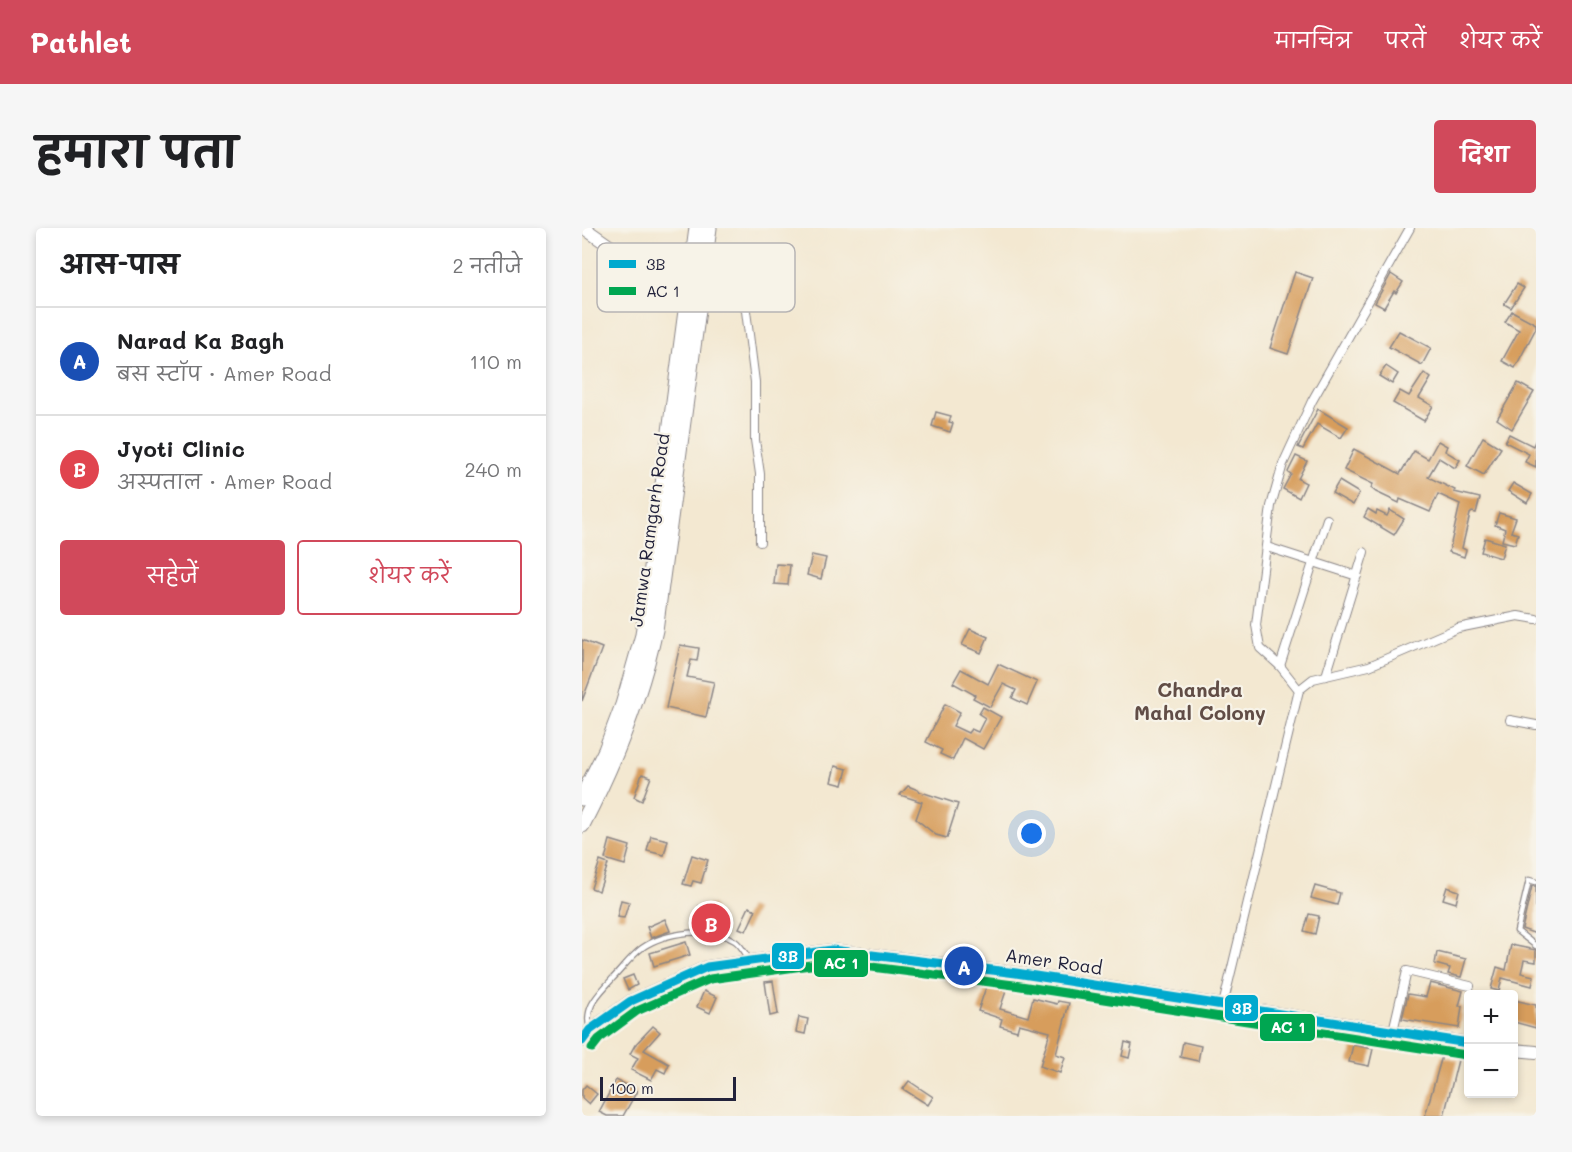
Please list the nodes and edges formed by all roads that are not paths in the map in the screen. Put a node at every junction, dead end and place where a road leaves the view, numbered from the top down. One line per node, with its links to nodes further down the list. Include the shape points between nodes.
1 (584, 228): 4 (main road)
2 (709, 228): 5 (highway, Jamwa Ramgarh Road)
3 (1410, 228): 11 (street, via 1312,401 1283,464 1271,506)
4 (605, 243)
5 (705, 243)
6 (692, 312): 21 (highway, Jamwa Ramgarh Road, via 644,635 606,750)
7 (693, 312): 22 (highway, Jamwa Ramgarh Road, via 656,630 633,713)
8 (746, 312): 10 (street, via 755,382)
9 (1327, 519): 13 (street)
10 (760, 542)
11 (1267, 547): 13 (street); 16 (street, via 1256,625 1260,648)
12 (1364, 552): 14 (street)
13 (1313, 562): 14 (street); 16 (street)
14 (1357, 576): 17 (street)
15 (1536, 618): 17 (street, via 1518,616 1458,628 1369,666)
16 (1280, 666): 18 (street)
17 (1326, 676): 18 (street, via 1313,679)
18 (1299, 690): 27 (street)
19 (1510, 720): 20 (street)
20 (1536, 725)
21 (582, 798)
22 (582, 825)
23 (1536, 882): 24 (lane, via 1529,880 1517,931)
24 (1536, 946)
25 (751, 961): 27 (main road, Amer Road, via 832,950); 28 (main road, Amer Road, via 707,967 631,1001); 28 (lane, via 740,945 728,938 692,931 662,939 638,951 594,1000 588,1011)
26 (1470, 986): 29 (street, via 1407,971)
27 (1224, 1005): 29 (main road, Amer Road)
28 (590, 1030): 30 (main road, Amer Road)
29 (1393, 1031): 31 (main road, Amer Road)
30 (582, 1041)
31 (1464, 1042)
32 (1518, 1050): 33 (main road)
33 (1536, 1052)

